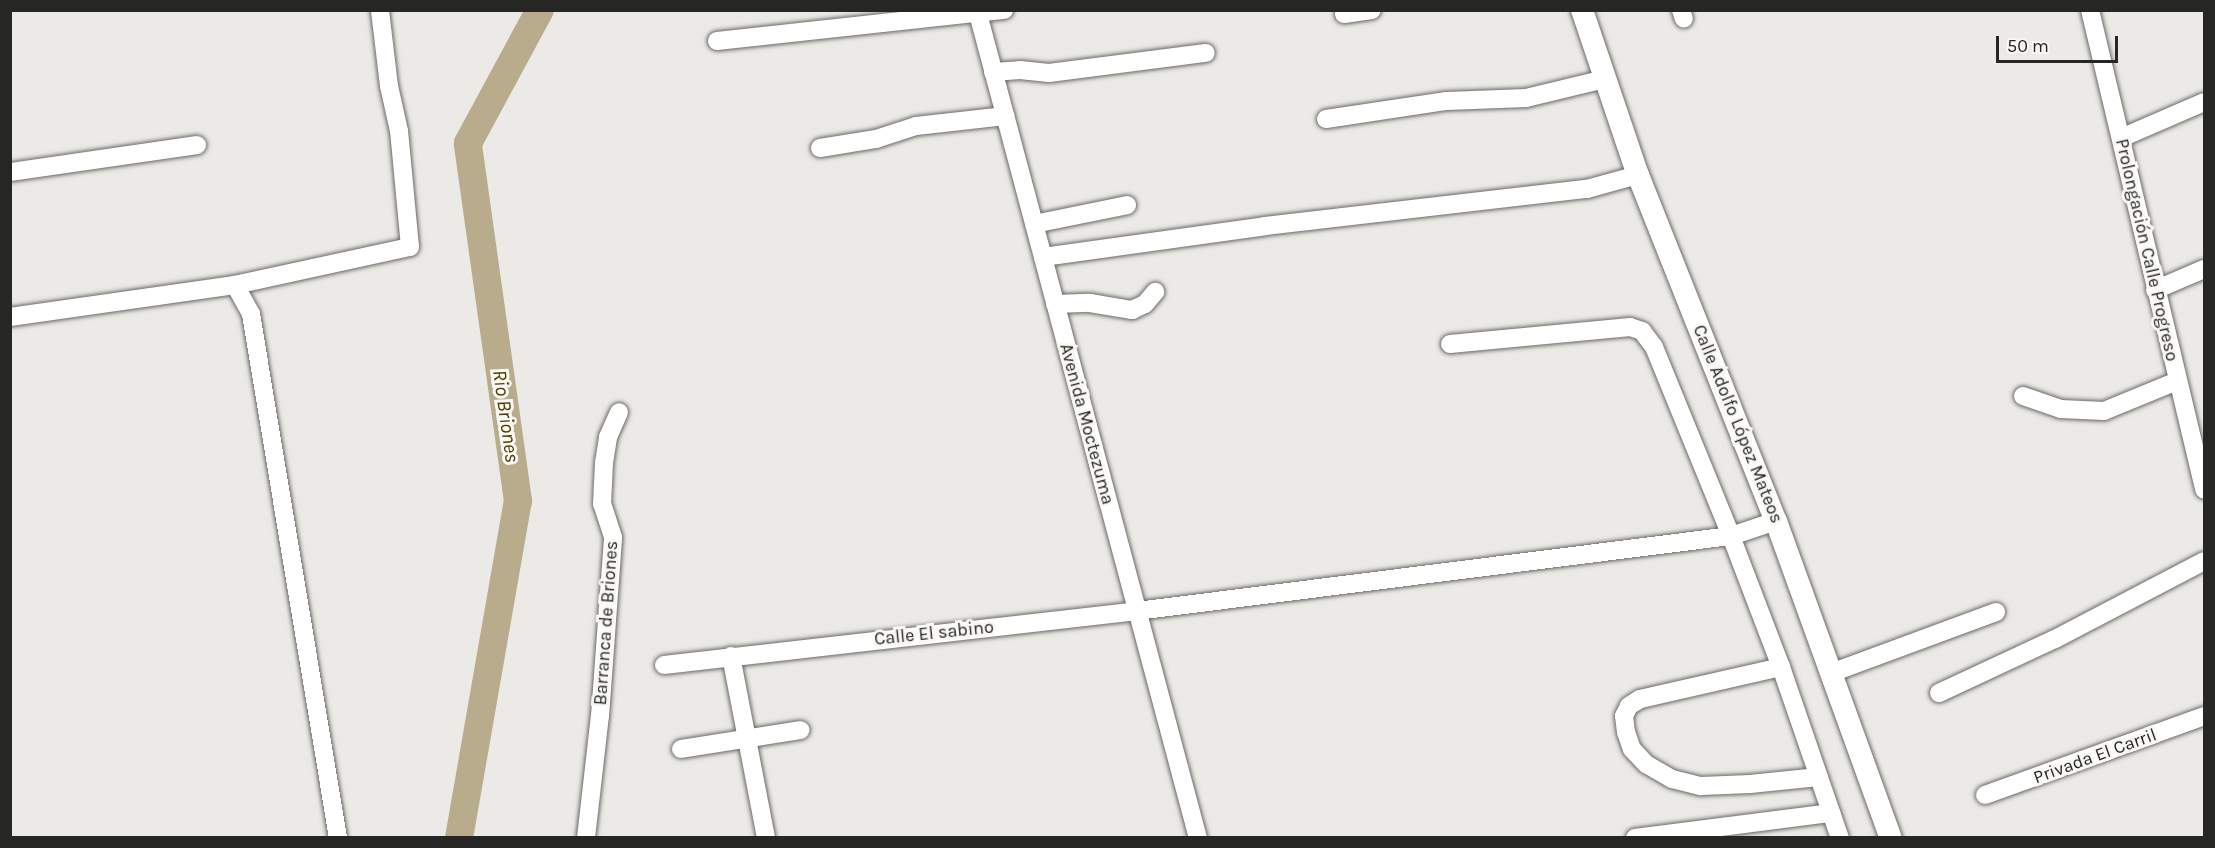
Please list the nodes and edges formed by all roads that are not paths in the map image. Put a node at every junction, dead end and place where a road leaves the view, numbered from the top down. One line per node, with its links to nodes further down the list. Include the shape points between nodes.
1 (380, 10): 24 (street, via 399,130 410,247)
2 (1004, 10): 6 (street)
3 (1372, 10): 7 (street)
4 (1582, 10): 11 (main road, Calle Adolfo López Mateos)
5 (2090, 10): 15 (street, Prolongación Calle Progreso)
6 (977, 12): 8 (street); 10 (street, Avenida Moctezuma)
7 (1344, 14)
8 (717, 41)
9 (1206, 52): 10 (street, via 1049,73)
10 (993, 72): 13 (street, Avenida Moctezuma)
11 (1605, 79): 14 (street, via 1526,98 1447,100); 19 (main road, Calle Adolfo López Mateos)
12 (2205, 102): 15 (street)
13 (1005, 116): 17 (street, via 916,126 876,139); 21 (street, Avenida Moctezuma)
14 (1326, 119)
15 (2121, 138): 25 (street, Prolongación Calle Progreso)
16 (197, 145): 18 (street)
17 (820, 148)
18 (10, 172)
19 (1638, 175): 22 (street, via 1587,189 1265,226); 34 (main road, Calle Adolfo López Mateos)
20 (1127, 205): 21 (street)
21 (1034, 224): 22 (street, Avenida Moctezuma)
22 (1043, 257): 27 (street, Avenida Moctezuma)
23 (2205, 269): 25 (street)
24 (235, 285): 28 (street); 51 (street, via 251,314)
25 (2155, 290): 30 (street, Prolongación Calle Progreso)
26 (1155, 292): 27 (street, via 1145,304 1132,310 1090,303)
27 (1055, 304): 37 (street, Avenida Moctezuma)
28 (10, 317)
29 (1450, 344): 35 (street, via 1630,327 1642,331 1654,347)
30 (2177, 381): 31 (street, via 2104,411 2061,409); 33 (street, Prolongación Calle Progreso)
31 (2023, 396)
32 (619, 412): 52 (street, Barranca de Briones, via 608,437 604,463 602,504 613,537 600,716)
33 (2205, 490)
34 (1776, 521): 35 (street, Calle El sabino); 42 (main road, Calle Adolfo López Mateos)
35 (1731, 536): 37 (street, Calle El sabino); 41 (street)
36 (2205, 561): 43 (street, via 2055,639)
37 (1137, 611): 39 (street, Calle El sabino); 54 (street, Avenida Moctezuma)
38 (1996, 612): 42 (street)
39 (731, 656): 40 (street, Calle El sabino); 46 (street)
40 (664, 665)
41 (1781, 667): 48 (street); 48 (street, via 1640,699 1629,706 1624,716 1632,750 1646,764 1672,779 1701,786)
42 (1831, 673): 57 (main road, Calle Adolfo López Mateos)
43 (1939, 693)
44 (2205, 716): 49 (street, Privada El Carril)
45 (801, 730): 46 (street)
46 (747, 738): 47 (street); 53 (street)
47 (681, 749)
48 (1819, 777): 50 (street)
49 (1985, 795)
50 (1831, 813): 55 (street); 56 (street)
51 (338, 837)
52 (586, 837)
53 (766, 837)
54 (1198, 837)
55 (1635, 837)
56 (1840, 837)
57 (1891, 837)

